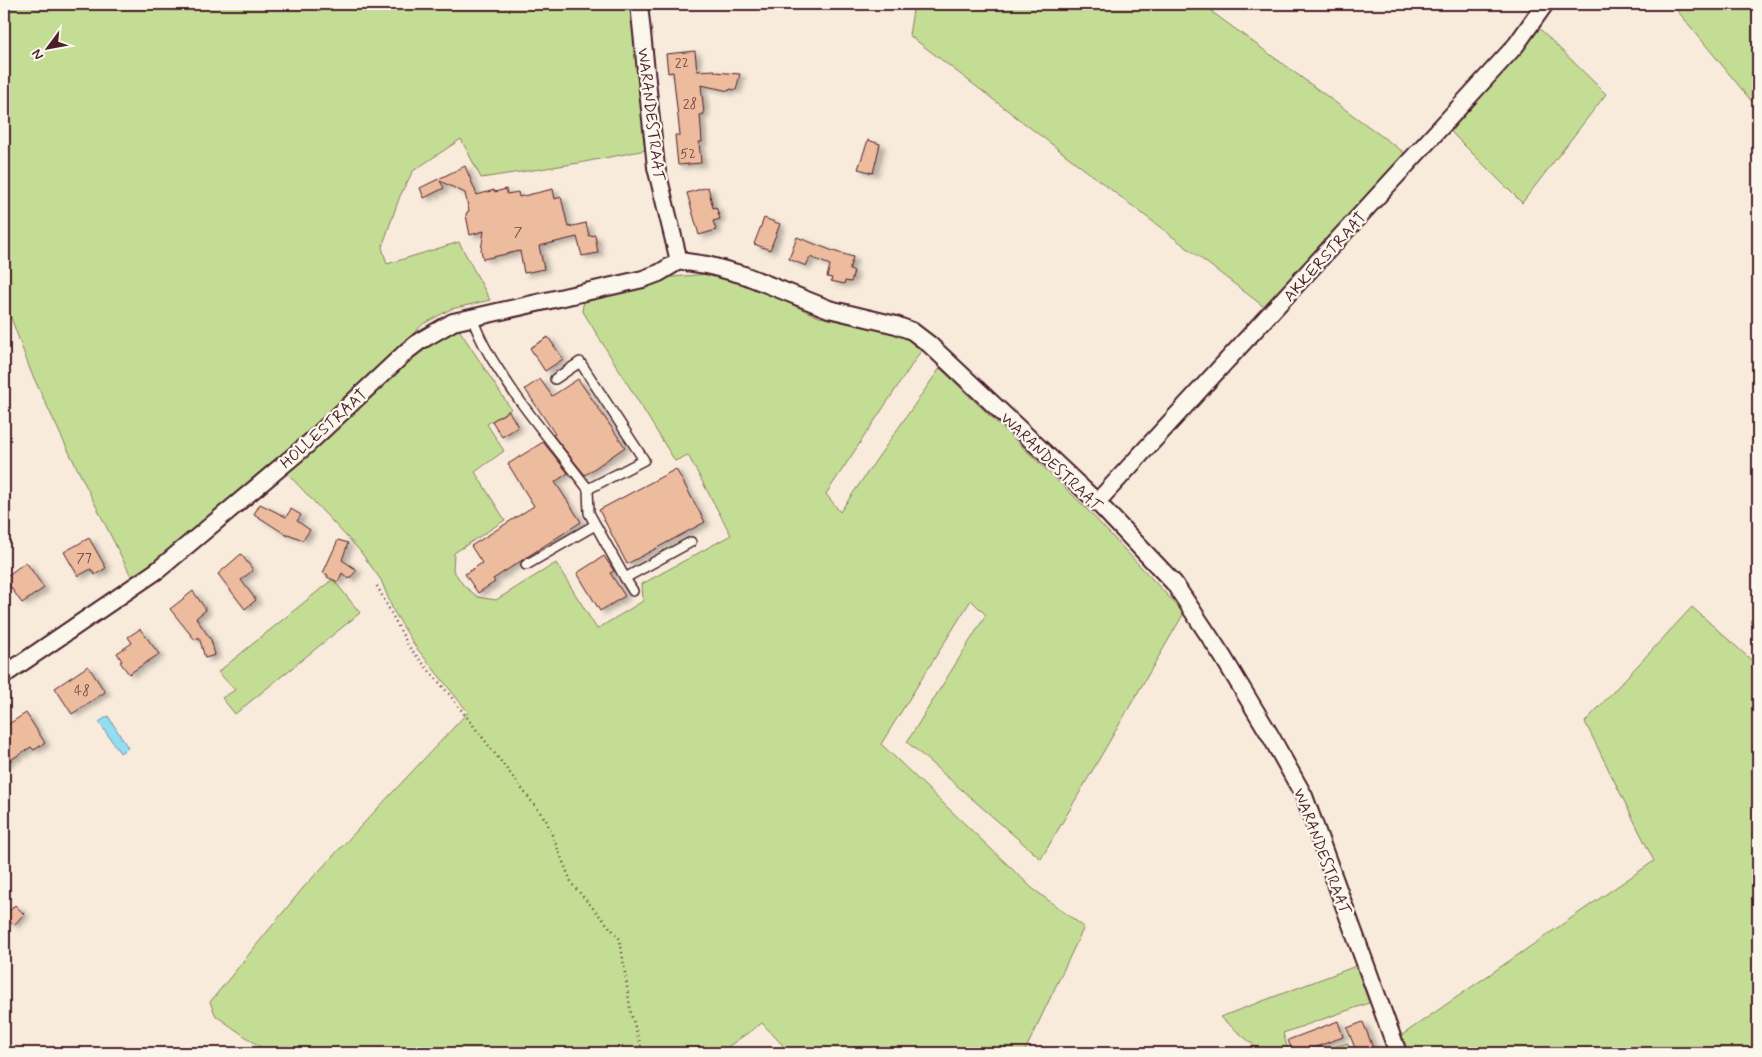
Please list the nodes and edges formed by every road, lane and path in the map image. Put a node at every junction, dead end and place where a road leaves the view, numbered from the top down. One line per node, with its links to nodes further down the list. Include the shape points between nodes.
1 (640, 4): 3 (street, WARANDESTRAAT, via 656,167)
2 (1545, 4): 7 (street, AKKERSTRAAT, via 1516,44 1477,88)
3 (679, 261): 4 (street, HOLLESTRAAT, via 643,279); 7 (street, WARANDESTRAAT, via 744,275 829,309 912,331)
4 (472, 317): 6 (lane, via 489,358); 14 (street, HOLLESTRAAT, via 453,322 420,341 308,444 158,570)
5 (555, 379): 6 (lane, via 580,362 644,460)
6 (588, 489): 8 (lane, via 589,513)
7 (1097, 502): 16 (street, WARANDESTRAAT, via 1174,583 1227,664 1304,796)
8 (595, 525): 10 (lane); 11 (lane)
9 (691, 542): 11 (lane)
10 (526, 565)
11 (625, 578): 13 (lane)
12 (377, 586): 15 (path, via 409,647 546,820 572,884 620,939 631,1014)
13 (633, 592)
14 (4, 675)
15 (643, 1053)
16 (1398, 1053)

